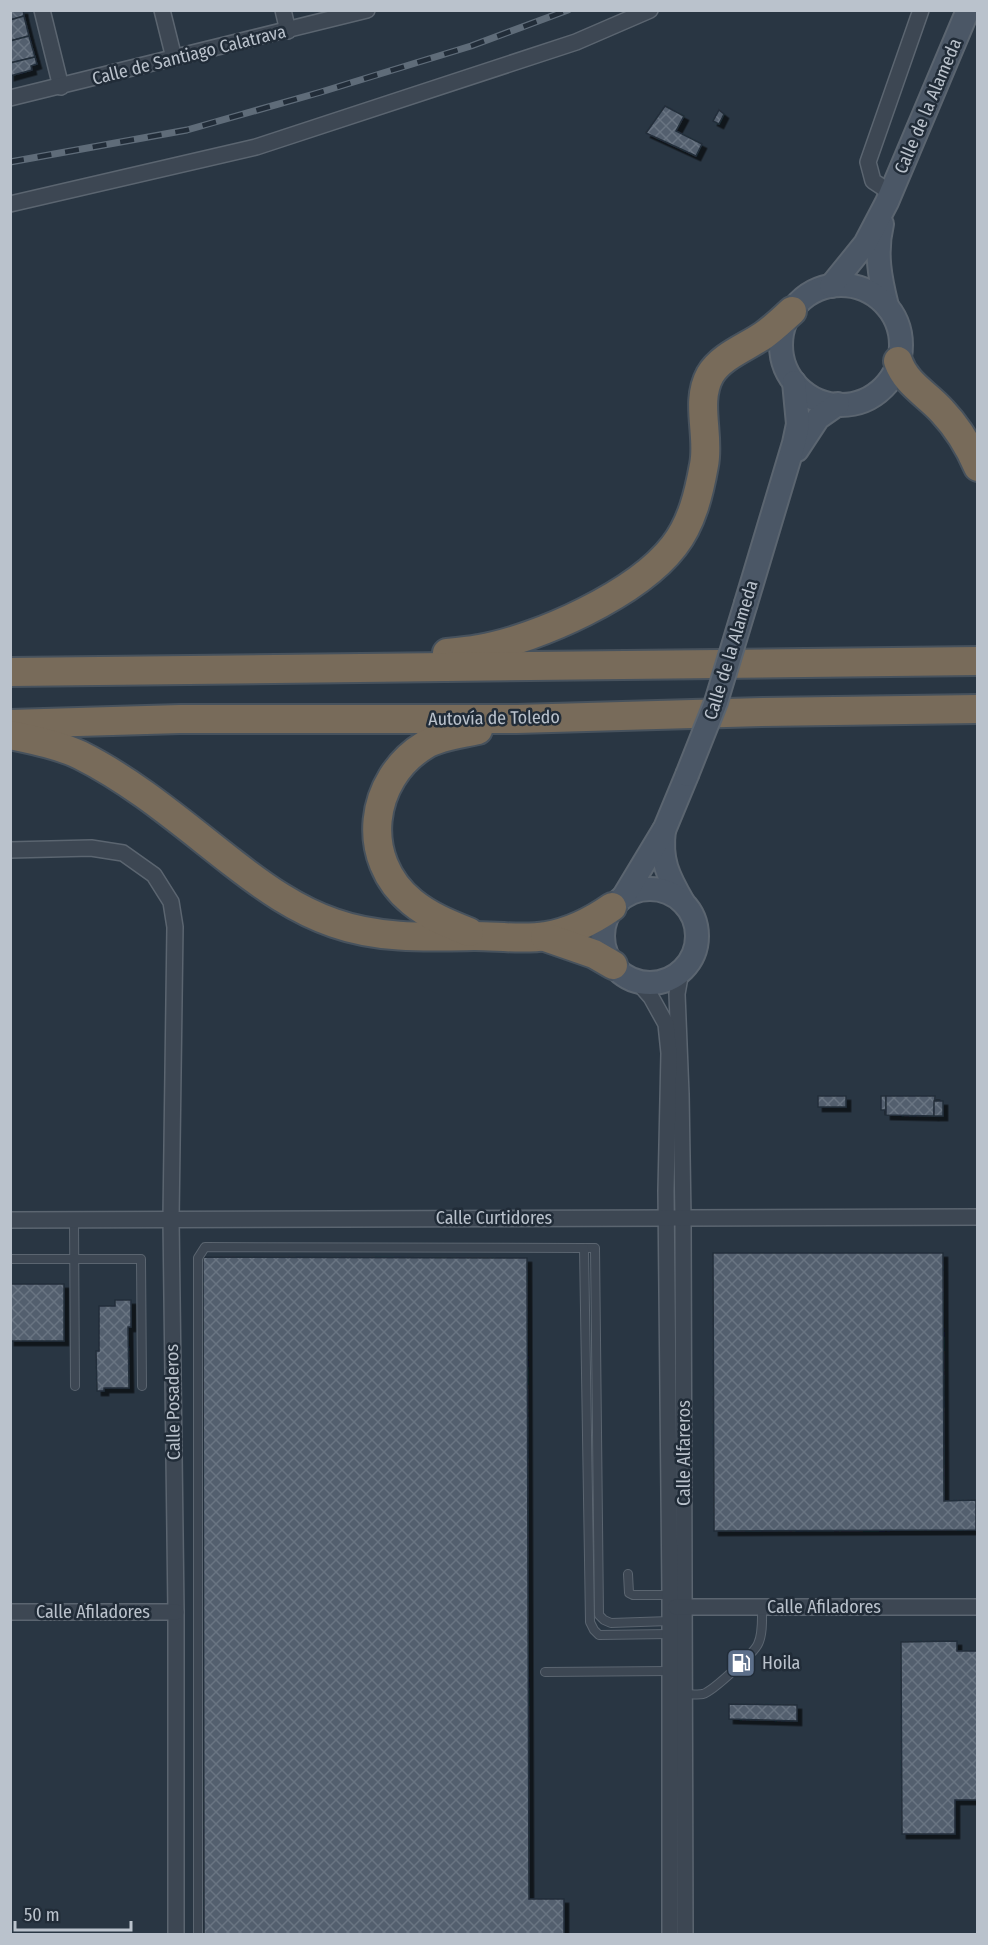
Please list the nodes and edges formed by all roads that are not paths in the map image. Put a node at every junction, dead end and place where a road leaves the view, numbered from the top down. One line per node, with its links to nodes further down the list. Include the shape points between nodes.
1 (42, 10): 10 (street)
2 (162, 10): 9 (street)
3 (282, 10): 8 (street)
4 (367, 10): 8 (street, Calle de Santiago Calatrava)
5 (650, 10): 13 (street, via 576,42 256,147)
6 (921, 10): 12 (street, via 868,162 873,181)
7 (968, 10): 12 (street, Calle de la Alameda)
8 (288, 31): 9 (street, Calle de Santiago Calatrava)
9 (174, 58): 10 (street, Calle de Santiago Calatrava)
10 (62, 87): 11 (street, Calle de Santiago Calatrava)
11 (10, 98)
12 (889, 198): 14 (street, Calle de la Alameda, via 865,244); 15 (street, Calle de la Alameda, via 878,248 878,268)
13 (10, 204)
14 (831, 286): 15 (street, Calle de la Alameda, via 861,288); 16 (street, Calle de la Alameda, via 809,294)
15 (887, 306): 17 (street, Calle de la Alameda, via 900,338)
16 (792, 310): 18 (street, Calle de la Alameda, via 781,341 784,363); 23 (highway, via 710,374 704,389 705,462 693,512 674,546 645,574 608,600 530,634 481,649 390,659)
17 (898, 361): 19 (street, Calle de la Alameda, via 880,390 860,401); 20 (highway, via 908,380 952,422 969,445)
18 (794, 382): 19 (street, via 818,400); 21 (street, Calle de la Alameda, via 798,424)
19 (838, 404): 21 (street, Calle de la Alameda, via 818,418)
20 (978, 467)
21 (788, 468): 29 (street, Calle de la Alameda, bridge, via 716,702)
22 (978, 661): 23 (highway)
23 (374, 669): 24 (highway)
24 (10, 672)
25 (978, 709): 26 (highway, Autovía de Toledo)
26 (517, 719): 27 (highway, Autovía de Toledo, via 180,718); 33 (highway, via 427,744 392,776 377,815 377,834 387,870 411,901 450,925)
27 (10, 724)
28 (10, 735): 33 (highway, via 78,754 122,779 271,892 333,923 399,936)
29 (665, 828): 31 (street, Calle de la Alameda); 32 (street, Calle de la Alameda, via 664,864)
30 (10, 850): 41 (street, Calle Posaderos, via 92,848 123,853 154,875 171,902 175,927)
31 (618, 901): 32 (street, via 639,890 655,888); 34 (highway, via 593,920); 35 (street, via 605,921 603,937)
32 (683, 902): 36 (street, via 697,931 696,946)
33 (483, 936): 34 (highway)
34 (545, 937): 35 (highway, via 594,954)
35 (614, 966): 37 (street)
36 (681, 971): 37 (street, via 653,983); 40 (street, Calle Alfareros, via 677,994)
37 (638, 981): 39 (street, Calle Alfareros, via 666,1024)
38 (978, 1217): 40 (street, Calle Curtidores)
39 (666, 1218): 40 (street, Calle Curtidores); 41 (street, Calle Curtidores); 54 (street, Calle Alfareros)
40 (683, 1218): 54 (street, Calle Alfareros)
41 (171, 1219): 43 (street, Calle Curtidores); 53 (street, Calle Posaderos)
42 (10, 1220): 43 (street, Calle Curtidores)
43 (74, 1220): 46 (lane)
44 (584, 1248): 54 (lane, via 595,1248 599,1615 611,1623); 54 (lane, via 590,1622 599,1635); 59 (lane, via 205,1247 198,1257)
45 (10, 1259): 46 (lane)
46 (74, 1259): 47 (lane); 48 (lane, via 141,1259)
47 (75, 1386)
48 (142, 1386)
49 (628, 1574): 54 (lane, via 629,1593)
50 (762, 1607): 51 (street, Calle Afiladores); 54 (street, Calle Afiladores); 57 (lane, via 758,1644 710,1690)
51 (978, 1607)
52 (10, 1612): 53 (street, Calle Afiladores)
53 (176, 1612): 58 (street, Calle Posaderos)
54 (673, 1613): 55 (street, Calle Alfareros); 57 (street, Calle Alfareros)
55 (670, 1671): 56 (lane); 60 (street, Calle Alfareros)
56 (545, 1672)
57 (685, 1694): 61 (street, Calle Alfareros)
58 (176, 1935)
59 (198, 1935)
60 (670, 1935)
61 (685, 1935)

